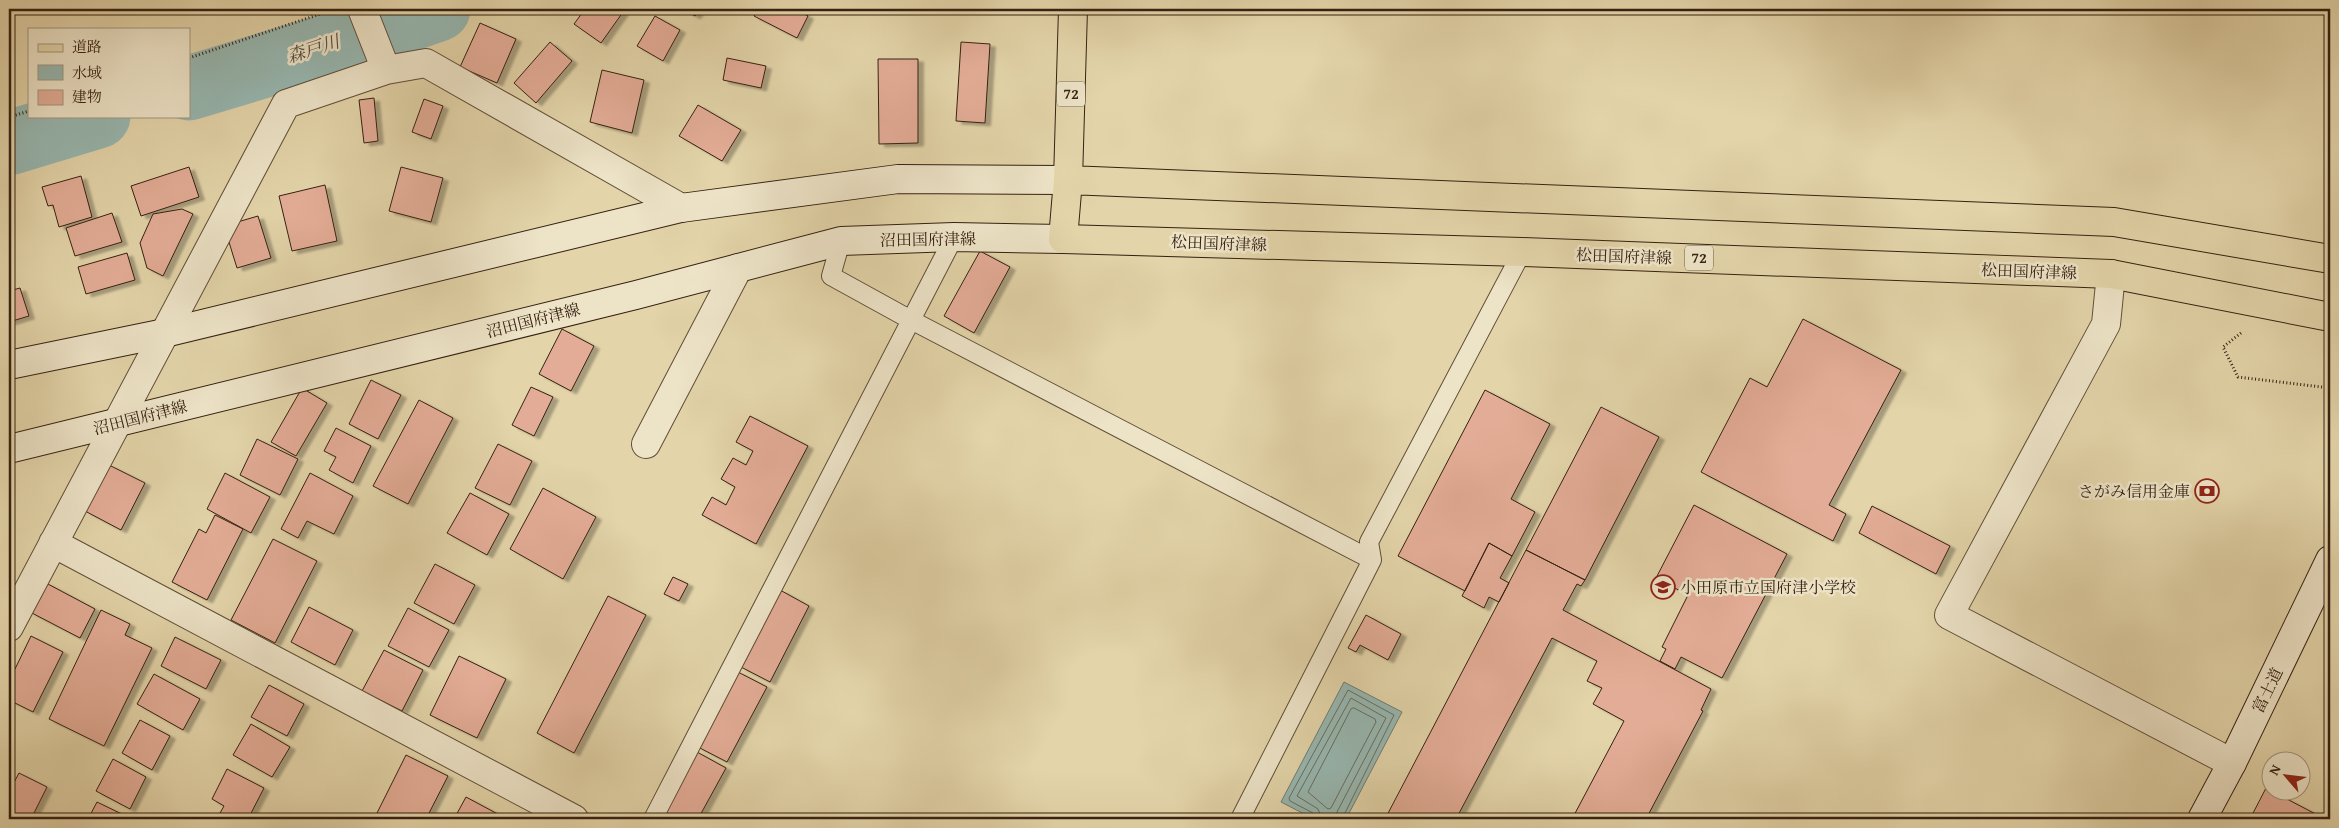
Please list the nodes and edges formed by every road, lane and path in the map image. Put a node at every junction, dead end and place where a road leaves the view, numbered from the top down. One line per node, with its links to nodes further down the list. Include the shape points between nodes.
1 (337, 9): 4 (path)
2 (362, 9): 5 (street)
3 (1073, 9): 8 (main road, 72)
4 (190, 58)
5 (386, 70): 9 (street, via 426,63); 20 (street, via 286,104)
6 (28, 111): 7 (path)
7 (9, 117)
8 (1068, 180): 9 (street, via 898,179); 11 (main road, 72); 14 (main road, via 2114,222)
9 (681, 208): 20 (street)
10 (954, 237): 11 (street, 沼田国府津線); 12 (street, 沼田国府津線); 18 (lane)
11 (1063, 239): 13 (main road, 松田国府津線 / 72)
12 (842, 241): 15 (street, 沼田国府津線); 18 (lane, via 832,276)
13 (1522, 252): 16 (main road, 松田国府津線 / 72); 27 (lane, via 1368,542)
14 (2330, 259)
15 (738, 268): 23 (street, 沼田国府津線); 24 (street)
16 (2111, 274): 17 (main road, 松田国府津線 / 72); 30 (street, via 2106,324 1949,615)
17 (2330, 317)
18 (911, 320): 27 (lane); 32 (lane)
19 (2248, 327): 22 (path, via 2223,347 2238,376)
20 (165, 333): 21 (street); 23 (street)
21 (9, 365)
22 (2330, 388)
23 (117, 423): 25 (street, 沼田国府津線); 26 (street)
24 (646, 444)
25 (9, 448)
26 (53, 543): 29 (street); 31 (street)
27 (1372, 560): 33 (lane, via 1241,817)
28 (2330, 560): 30 (street, 富士道)
29 (9, 626)
30 (2232, 763): 34 (street, 富士道)
31 (574, 819)
32 (652, 819)
33 (1245, 819)
34 (2202, 819)

